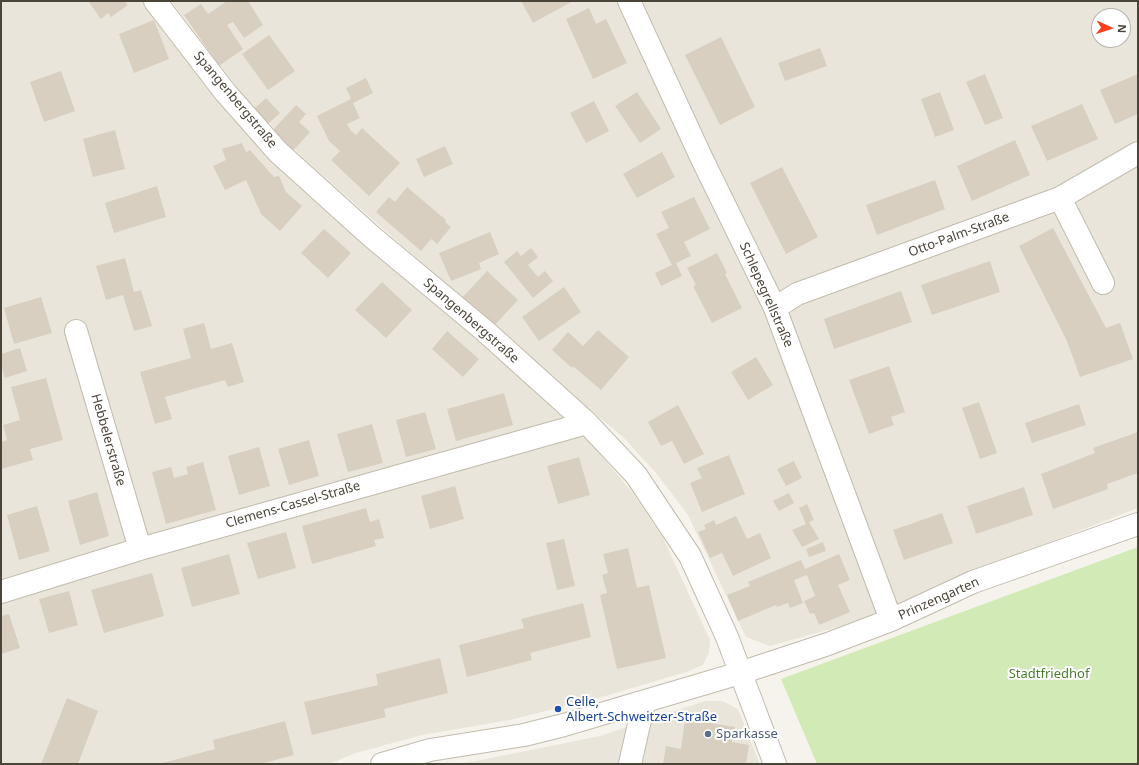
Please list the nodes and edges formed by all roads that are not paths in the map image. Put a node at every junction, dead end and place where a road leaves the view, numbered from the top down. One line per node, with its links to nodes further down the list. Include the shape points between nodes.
1 (155, 1): 8 (street, Spangenbergstraße, via 225,92 278,152)
2 (629, 1): 6 (street, Schlepegrellstraße)
3 (1138, 153): 4 (street, Otto-Palm-Straße)
4 (1060, 198): 5 (street); 6 (street, Otto-Palm-Straße, via 797,294)
5 (1103, 283)
6 (775, 308): 12 (street, Schlepegrellstraße)
7 (76, 331): 10 (street, Hebbelerstraße)
8 (587, 423): 10 (street, Clemens-Cassel-Straße); 13 (street, Spangenbergstraße, via 636,475 690,556)
9 (1138, 524): 12 (street, Prinzengarten, via 973,582)
10 (140, 549): 11 (street, Clemens-Cassel-Straße)
11 (1, 592)
12 (891, 620): 13 (street, Prinzengarten)
13 (740, 673): 14 (street, Prinzengarten); 17 (street, Spangenbergstraße)
14 (644, 702): 15 (street, Prinzengarten, via 524,735 430,750); 16 (street)
15 (388, 763)
16 (630, 764)
17 (775, 764)

